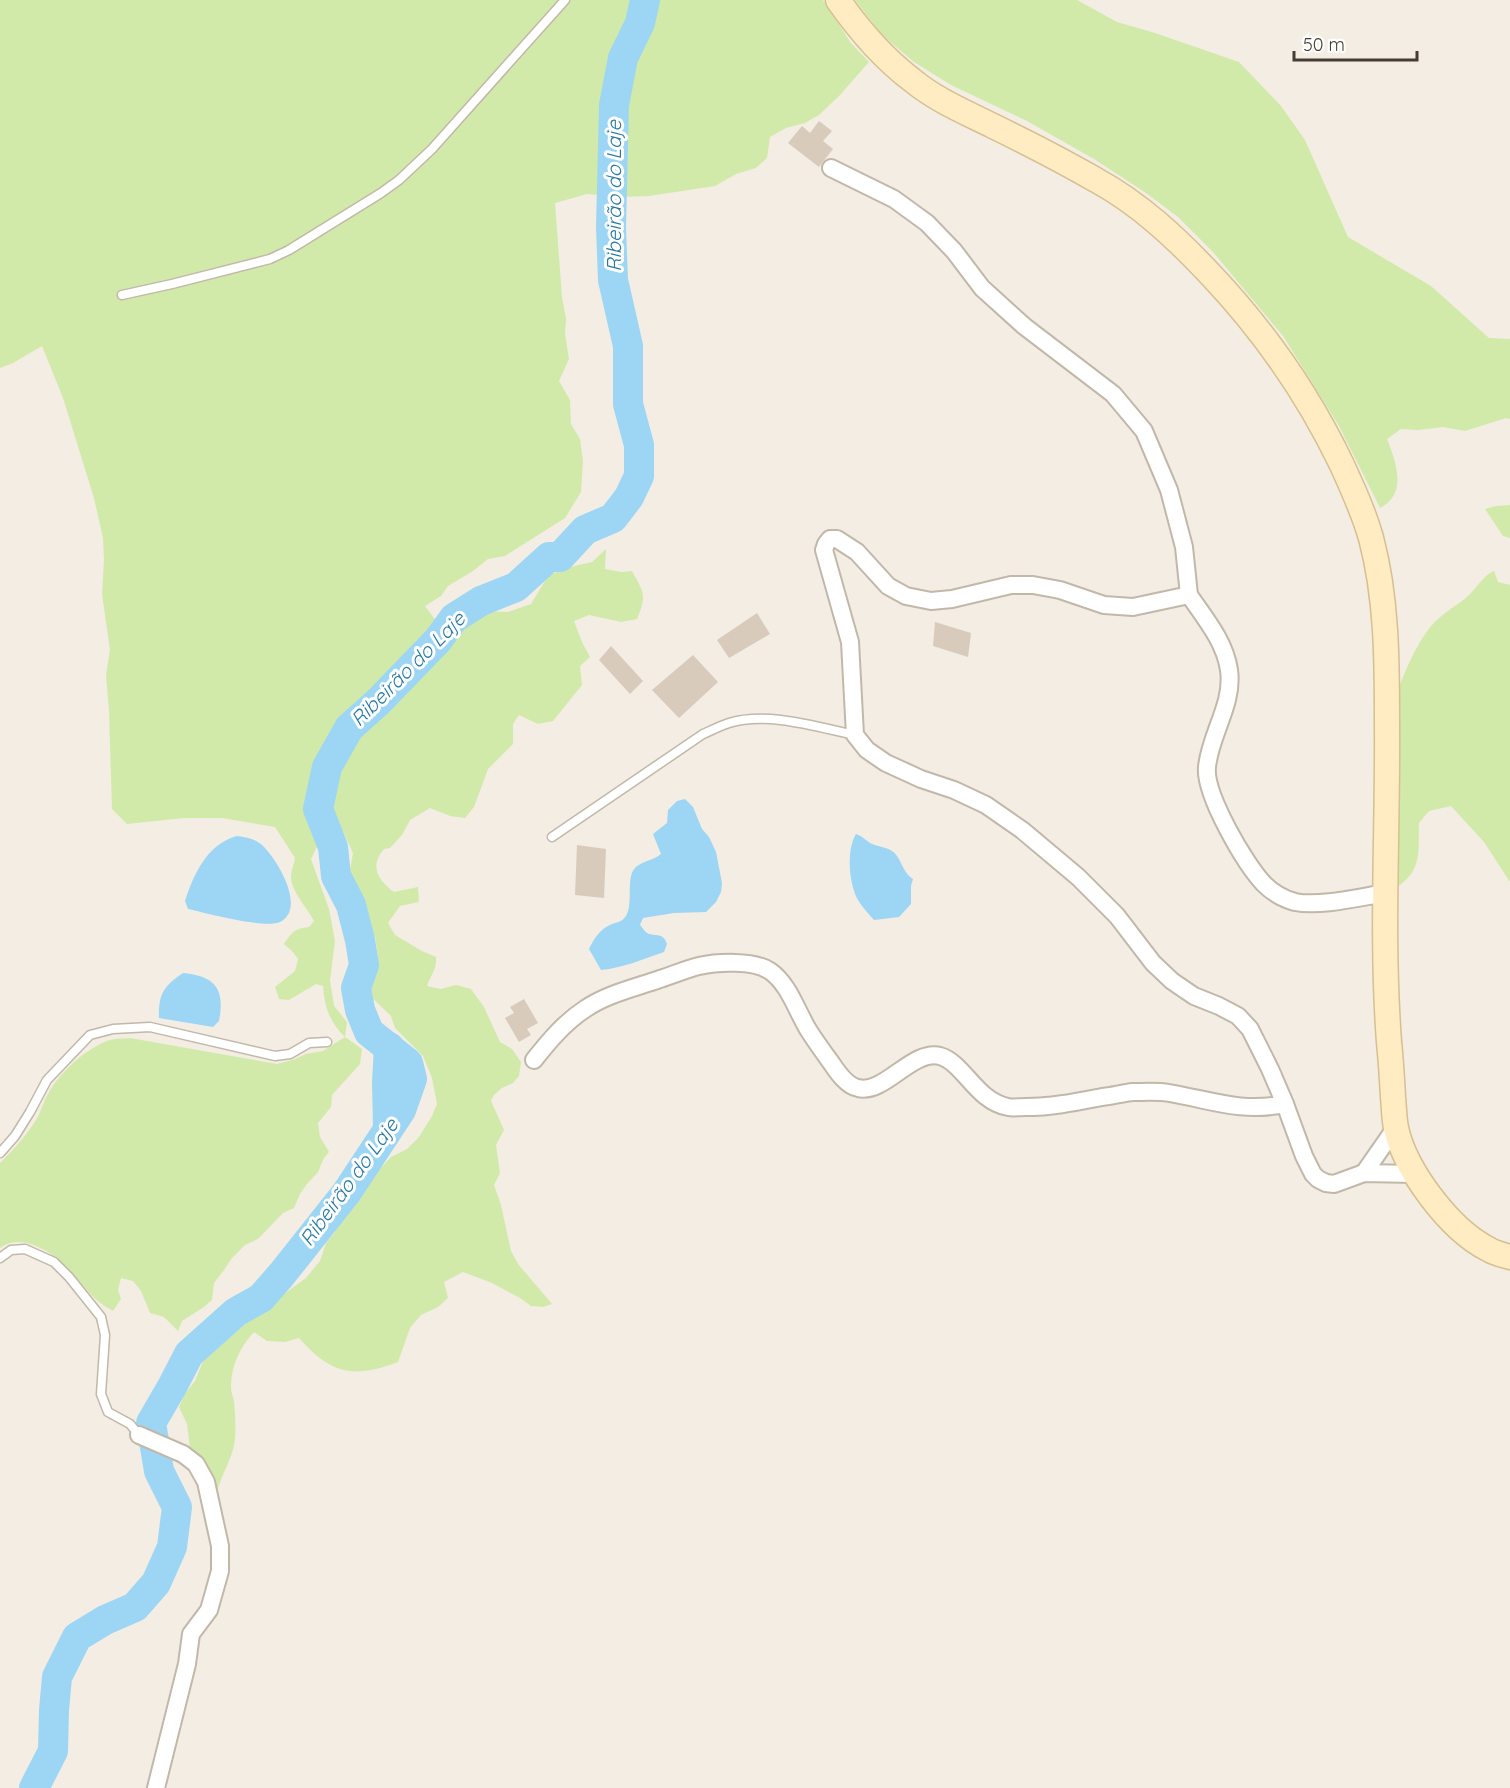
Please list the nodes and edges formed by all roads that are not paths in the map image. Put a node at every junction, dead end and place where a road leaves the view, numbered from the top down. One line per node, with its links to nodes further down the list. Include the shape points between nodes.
1 (565, 0): 4 (lane, via 432,149 381,193 270,259)
2 (838, 0): 8 (main road, via 881,53 914,82 952,106 1099,182 1161,226 1258,328 1325,428 1371,538 1383,600 1388,753)
3 (831, 168): 5 (street, via 894,199 927,224 982,288 1024,326 1113,394 1144,431 1169,490 1184,547)
4 (122, 295)
5 (1189, 595): 6 (street, via 1133,607 1104,605 1033,585 1011,585 931,601 906,596 888,586 857,552 837,539 830,540 824,550 850,642); 8 (street, via 1222,646 1230,671 1228,696 1210,746 1207,771 1213,797 1233,841 1264,884 1295,902 1311,904)
6 (855, 735): 7 (lane, via 787,721 755,719 731,723 703,734); 11 (street, via 867,750 886,763 986,805 1078,877 1172,981 1238,1016 1250,1029)
7 (552, 837)
8 (1386, 893): 12 (main road, via 1387,1012)
9 (327, 1042): 13 (lane, via 309,1043 290,1054 275,1056 150,1027 90,1035 47,1080 15,1136)
10 (534, 1060): 11 (street, via 568,1022 603,998 699,966 754,964 769,970 782,982 840,1076 859,1089 886,1080 917,1060 939,1056 993,1102 1009,1107 1047,1107 1130,1092 1167,1093 1238,1107)
11 (1285, 1104): 14 (street, via 1304,1156 1318,1179 1334,1184)
12 (1396, 1127): 14 (street); 15 (main road)
13 (0, 1153)
14 (1364, 1173): 15 (street)
15 (1414, 1174): 16 (main road, via 1461,1229 1488,1250)
16 (1510, 1257)
17 (0, 1258): 18 (lane, via 11,1250 25,1249 54,1262 69,1276 101,1317 105,1335 101,1394 108,1412)
18 (139, 1435): 19 (street, via 183,1454 196,1464 206,1482 220,1546 220,1571 209,1610 191,1634)
19 (156, 1788)

